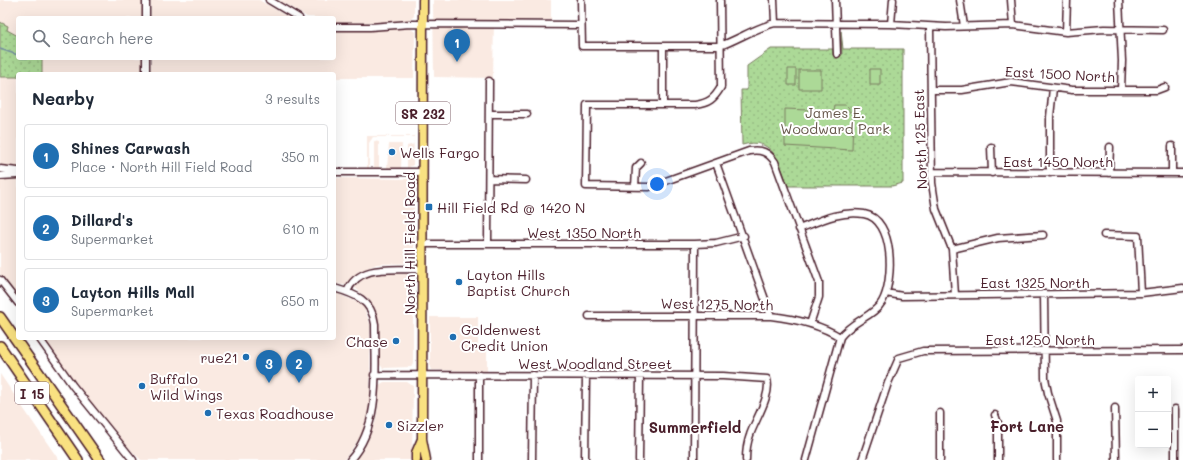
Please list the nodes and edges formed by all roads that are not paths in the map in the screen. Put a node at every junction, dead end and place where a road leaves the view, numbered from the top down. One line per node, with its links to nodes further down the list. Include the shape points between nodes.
1 (146, 0): 13 (street)
2 (270, 0): 14 (street)
3 (423, 0): 16 (main road, North Hill Field Road / SR 232)
4 (581, 0): 17 (street)
5 (720, 0): 28 (street)
6 (774, 0): 15 (street)
7 (835, 0): 19 (street)
8 (893, 0): 18 (street)
9 (960, 0): 21 (street)
10 (1012, 0): 20 (street)
11 (1067, 0): 26 (street)
12 (1119, 0): 24 (street)
13 (146, 16)
14 (296, 16)
15 (775, 23): 19 (street); 28 (street, via 759,27 735,41)
16 (423, 24): 17 (street); 22 (street); 48 (main road, North Hill Field Road / SR 232)
17 (581, 24): 27 (street, via 582,46)
18 (891, 24): 19 (street); 23 (street)
19 (836, 25): 29 (street)
20 (1013, 25): 21 (street); 26 (street)
21 (964, 26): 23 (street)
22 (336, 27)
23 (930, 27): 35 (street, North 125 East)
24 (1121, 29): 25 (street); 26 (street); 36 (street)
25 (1163, 30)
26 (1066, 32)
27 (664, 46): 28 (street); 37 (street)
28 (720, 46): 37 (street, via 721,87 715,98 707,103 695,105)
29 (837, 54)
30 (146, 60): 31 (street)
31 (146, 72)
32 (489, 81): 38 (street)
33 (1165, 87): 36 (street, East 1500 North, via 1157,90)
34 (1052, 88): 35 (street, East 1500 North, via 1011,82 962,90); 36 (street, East 1500 North); 51 (street)
35 (931, 90): 49 (street, North 125 East)
36 (1121, 90)
37 (663, 105): 59 (street, via 587,105 586,186)
38 (489, 114): 39 (street); 57 (street)
39 (527, 114)
40 (1172, 146): 53 (street)
41 (991, 147): 50 (street)
42 (1110, 147): 52 (street)
43 (640, 163): 59 (street, via 636,168)
44 (716, 163): 59 (street, via 649,187); 60 (street, via 749,151 770,155 775,162); 63 (street)
45 (0, 170): 46 (street)
46 (16, 171)
47 (336, 172): 48 (street)
48 (423, 172): 64 (main road, North Hill Field Road / SR 232)
49 (932, 172): 50 (street, East 1450 North); 67 (street, North 125 East, via 936,209)
50 (992, 172): 51 (street, East 1450 North)
51 (1050, 173): 52 (street, East 1450 North)
52 (1109, 173): 53 (street, East 1450 North)
53 (1172, 173): 54 (street, East 1450 North)
54 (1183, 173)
55 (16, 175): 56 (street)
56 (0, 176)
57 (489, 179): 58 (street); 65 (street)
58 (526, 180)
59 (635, 187)
60 (799, 229): 73 (street, via 836,216 855,213 874,218 887,239 890,265); 82 (street, via 820,289)
61 (1043, 235): 67 (street, via 998,238)
62 (1104, 235): 74 (street, via 1138,236)
63 (744, 236): 66 (street, West 1350 North, via 716,243); 80 (street)
64 (423, 244): 65 (street, West 1350 North); 68 (main road, North Hill Field Road / SR 232)
65 (488, 244): 66 (street, West 1350 North)
66 (694, 244): 79 (street)
67 (952, 249): 76 (street, North 125 East)
68 (422, 269): 72 (street, via 366,273 355,278); 91 (main road, North Hill Field Road / SR 232)
69 (0, 280): 77 (street)
70 (1183, 288): 74 (street, East 1325 North)
71 (336, 289): 72 (street)
72 (347, 292): 90 (street, via 361,298 372,312 375,324)
73 (886, 293): 76 (street, East 1325 North, via 902,296); 83 (street, via 882,303 849,326)
74 (1141, 293): 75 (street, East 1325 North)
75 (1044, 294): 76 (street, East 1325 North); 89 (street)
76 (955, 295)
77 (16, 300)
78 (590, 316): 79 (street, West 1275 North)
79 (694, 316): 80 (street, West 1275 North); 96 (street)
80 (771, 316): 82 (street, West 1275 North, via 796,319)
81 (0, 317): 85 (highway, I 15)
82 (810, 324): 83 (street, West 1275 North, via 827,329)
83 (840, 337): 118 (street)
84 (16, 340): 101 (highway, I 15)
85 (16, 340)
86 (40, 340): 108 (street, via 73,386)
87 (0, 346): 103 (highway, I 15)
88 (1183, 350): 89 (street, East 1250 North)
89 (1044, 351): 119 (street, East 1250 North, via 924,351 899,358); 122 (street, via 1048,393 1057,421)
90 (374, 374): 91 (street, West Woodland Street); 109 (street, via 372,419 362,444)
91 (422, 375): 92 (street, West Woodland Street); 102 (main road, North Hill Field Road / SR 232)
92 (479, 375): 93 (street, West Woodland Street); 112 (street)
93 (533, 375): 94 (street, West Woodland Street); 113 (street)
94 (586, 375): 95 (street, West Woodland Street); 114 (street)
95 (640, 376): 96 (street, West Woodland Street); 115 (street)
96 (694, 376): 116 (street); 117 (street, West Woodland Street, via 767,379 769,385 746,449)
97 (1115, 408): 123 (street)
98 (1175, 409): 124 (street)
99 (940, 413): 120 (street)
100 (995, 415): 121 (street, via 998,423)
101 (75, 424): 106 (highway, I 15); 107 (highway)
102 (422, 439): 110 (main road, SR 232); 111 (main road, SR 232)
103 (64, 440): 104 (highway); 105 (highway, I 15)
104 (74, 460)
105 (78, 460)
106 (100, 460)
107 (106, 460)
108 (133, 460)
109 (350, 460)
110 (416, 460)
111 (426, 460)
112 (479, 460)
113 (532, 460)
114 (585, 460)
115 (638, 460)
116 (694, 460)
117 (746, 460)
118 (806, 460)
119 (862, 460)
120 (940, 460)
121 (998, 460)
122 (1057, 460)
123 (1116, 460)
124 (1175, 460)

